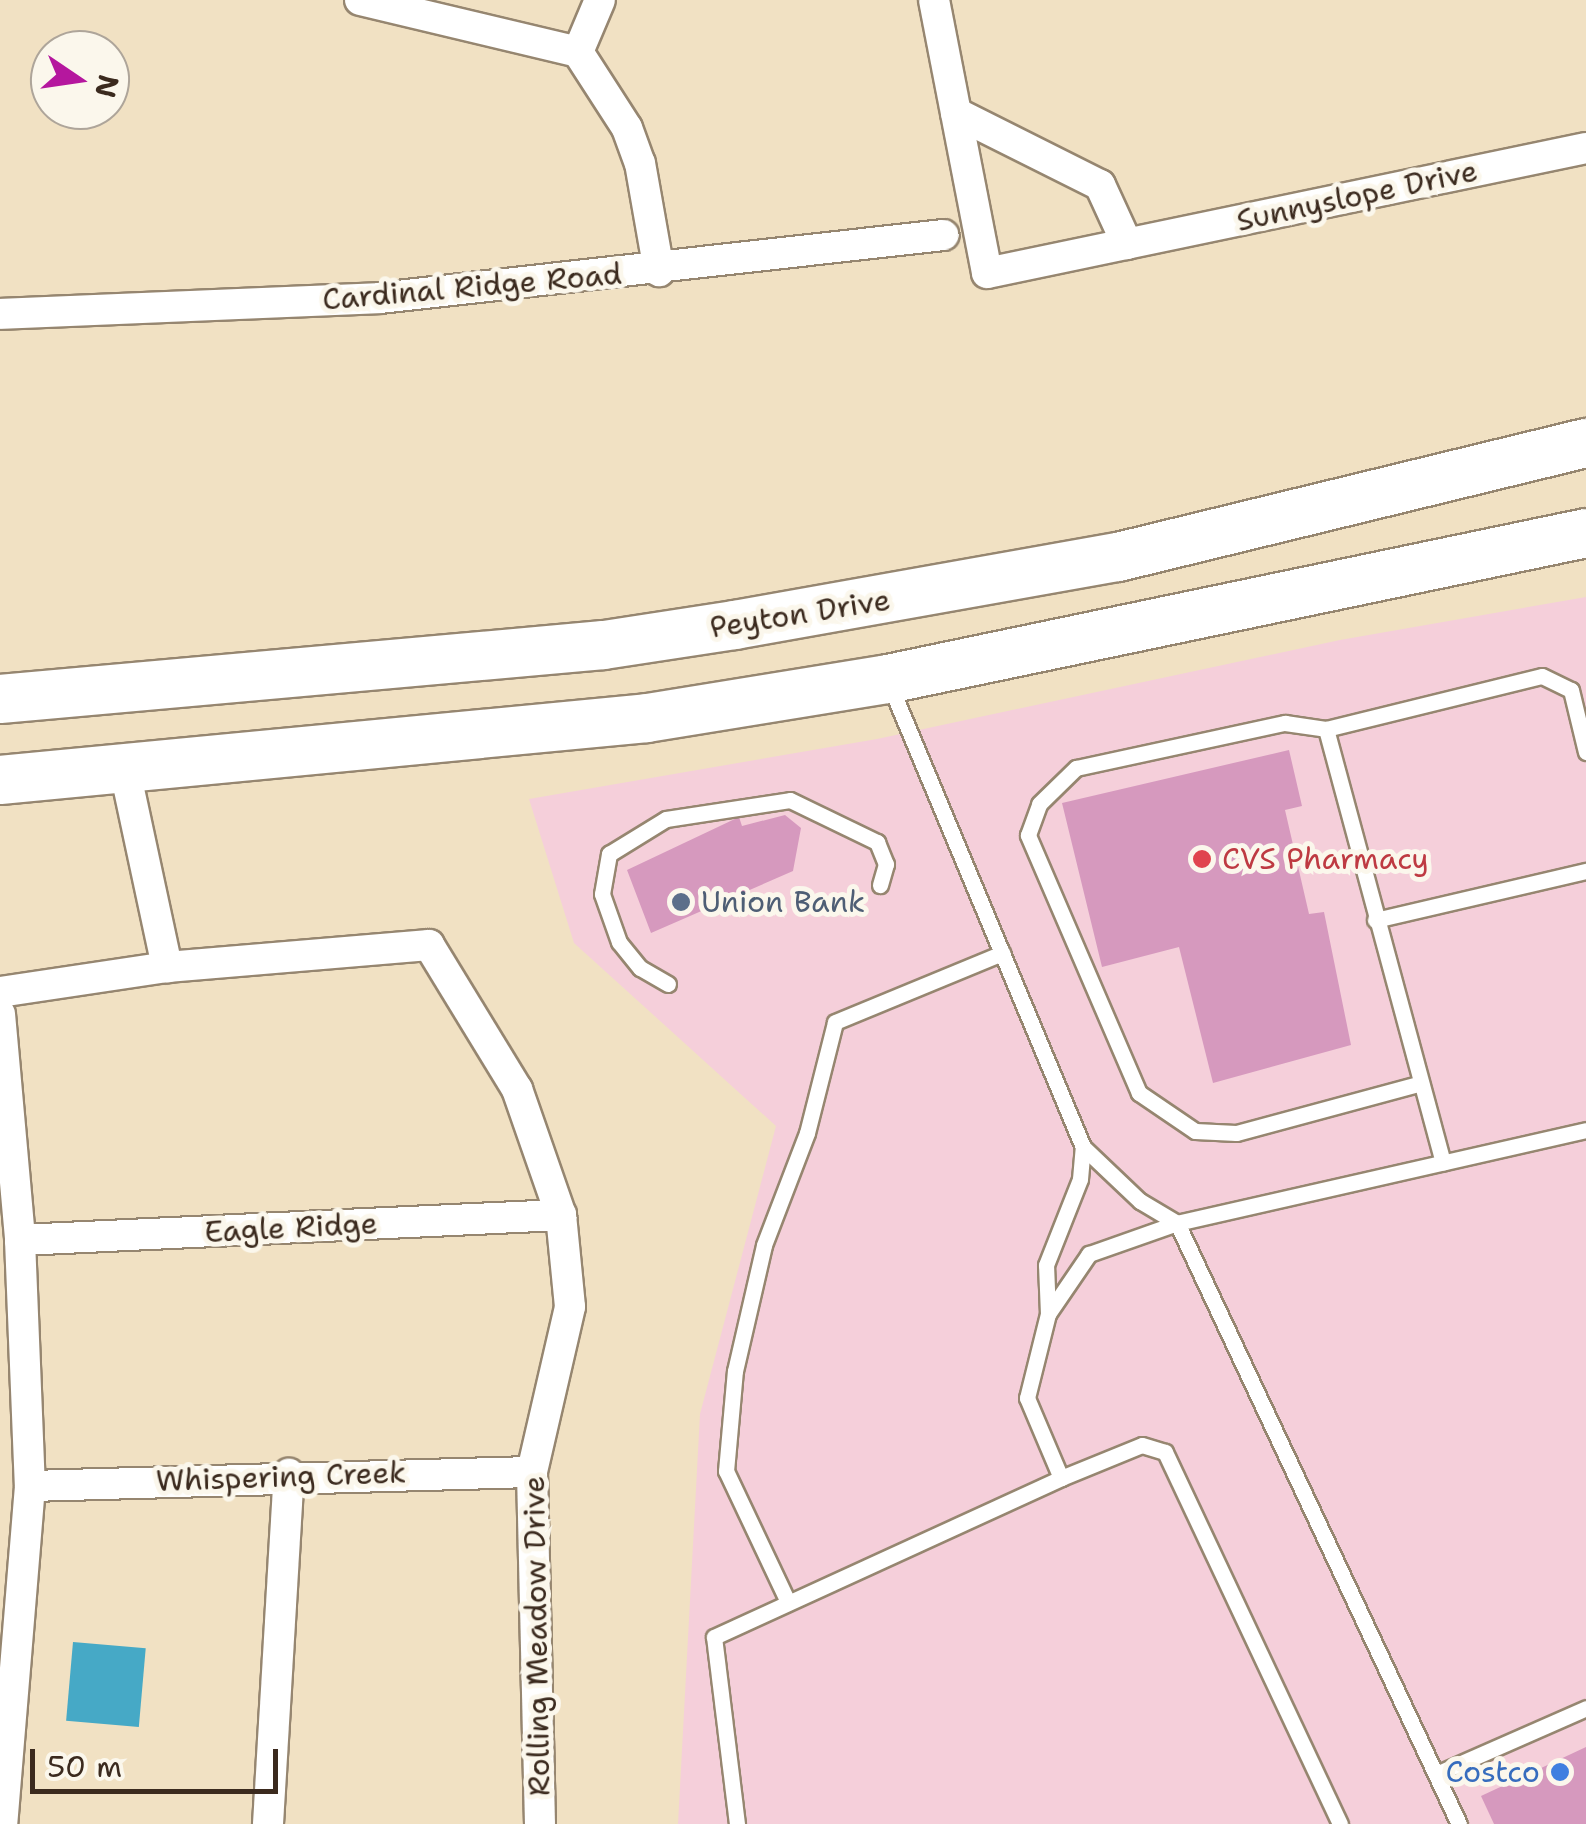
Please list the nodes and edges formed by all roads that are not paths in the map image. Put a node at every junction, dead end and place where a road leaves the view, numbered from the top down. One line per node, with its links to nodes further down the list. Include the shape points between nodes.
1 (360, 0): 4 (street)
2 (600, 0): 4 (street)
3 (934, 0): 5 (street, Sunnyslope Drive)
4 (578, 52): 9 (street, via 640,163)
5 (956, 113): 8 (street, via 1100,185); 8 (street, Sunnyslope Drive, via 987,273)
6 (1586, 148): 8 (street, Sunnyslope Drive)
7 (943, 235): 9 (street, Cardinal Ridge Road)
8 (1128, 244)
9 (659, 270): 10 (street, Cardinal Ridge Road, via 380,298)
10 (0, 314)
11 (1586, 443): 14 (main road, Peyton Drive, via 1118,556 735,625 604,646)
12 (1586, 533): 13 (main road)
13 (888, 679): 17 (main road, via 648,718); 22 (lane)
14 (0, 699)
15 (1326, 729): 16 (lane, via 1542,676 1571,690); 21 (lane); 27 (lane, via 1286,723 1076,768 1039,804 1028,834 1140,1093 1195,1131 1236,1133)
16 (1586, 752)
17 (124, 766): 18 (main road); 23 (street)
18 (0, 780)
19 (1586, 871): 21 (lane)
20 (880, 886): 24 (lane, via 886,864 877,842 790,800 666,819 609,854 602,894 620,942 640,968)
21 (1375, 920): 27 (lane)
22 (1002, 953): 29 (lane); 39 (lane, via 834,1022 807,1133 764,1246 735,1372 726,1471)
23 (167, 967): 25 (street); 31 (street, Rolling Meadow Drive, via 430,945 517,1089)
24 (668, 984)
25 (0, 992)
26 (0, 1014): 33 (street)
27 (1418, 1084): 30 (lane)
28 (1586, 1130): 30 (lane)
29 (1083, 1146): 32 (lane, via 1140,1201); 34 (lane, via 1080,1179 1046,1265)
30 (1443, 1163): 32 (lane)
31 (561, 1215): 33 (street, Eagle Ridge); 35 (street, Rolling Meadow Drive, via 570,1307)
32 (1177, 1223): 34 (lane, via 1089,1254); 42 (lane)
33 (20, 1240): 38 (street)
34 (1048, 1314): 37 (lane, via 1027,1398)
35 (532, 1472): 36 (street, Whispering Creek); 45 (street, Rolling Meadow Drive)
36 (289, 1474): 38 (street, Whispering Creek); 44 (street)
37 (1060, 1478): 39 (lane); 47 (lane, via 1142,1445 1165,1452)
38 (30, 1486): 40 (street)
39 (788, 1602): 46 (lane, via 714,1637)
40 (8, 1612): 43 (street)
41 (1586, 1708): 42 (lane)
42 (1436, 1774): 48 (lane)
43 (2, 1824)
44 (268, 1824)
45 (540, 1824)
46 (737, 1824)
47 (1340, 1824)
48 (1459, 1824)

